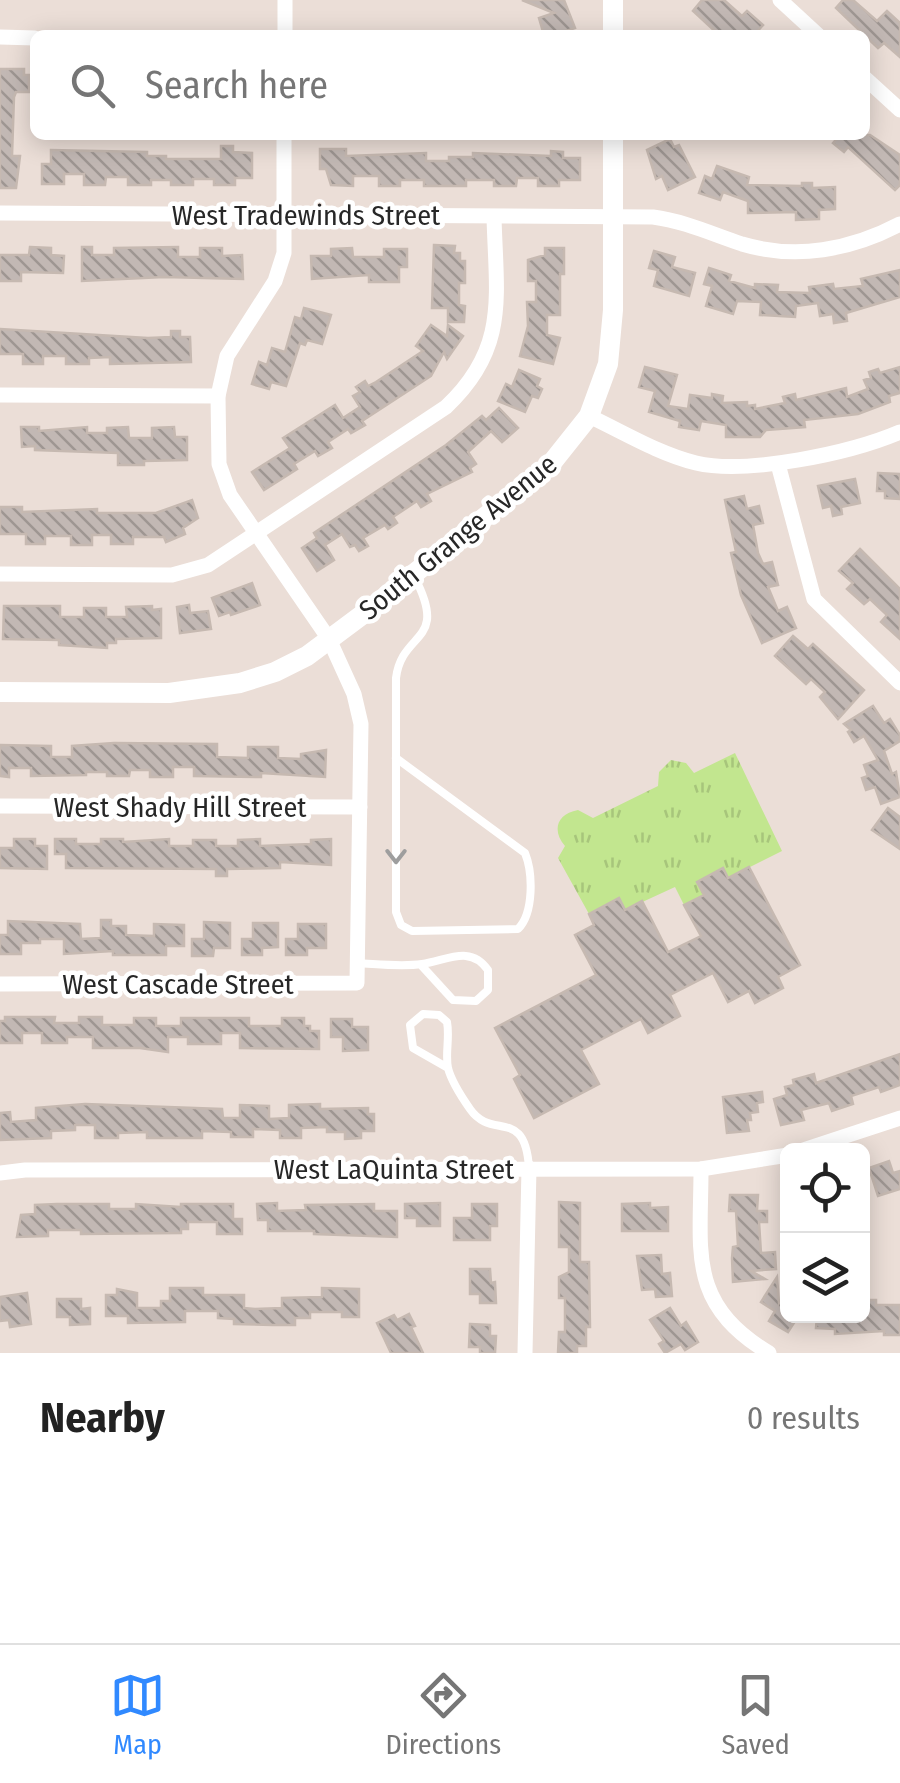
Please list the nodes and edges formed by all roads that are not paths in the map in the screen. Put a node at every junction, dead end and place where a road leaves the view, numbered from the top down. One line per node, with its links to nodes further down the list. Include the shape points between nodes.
1 (285, 0): 4 (street)
2 (613, 0): 5 (street)
3 (780, 0): 6 (street)
4 (285, 30)
5 (613, 30)
6 (813, 30)
7 (0, 37): 8 (street)
8 (30, 38)
9 (870, 83): 10 (street)
10 (900, 110)
11 (284, 140): 14 (street)
12 (613, 140): 15 (street, South Grange Avenue)
13 (0, 213): 14 (street, West Tradewinds Street)
14 (284, 214): 16 (street, West Tradewinds Street); 19 (street, via 284,253 275,282 227,356)
15 (613, 216): 16 (street, West Tradewinds Street); 17 (street, West Tradewinds Street, via 677,220 741,244 790,252 830,250); 20 (street, South Grange Avenue, via 612,338)
16 (494, 217): 23 (street, via 494,328 489,350 463,391)
17 (900, 224)
18 (0, 395): 19 (street)
19 (218, 396): 23 (street, via 220,464 230,496)
20 (590, 416): 22 (street, via 693,462 724,468); 25 (street, South Grange Avenue, via 550,466)
21 (900, 432): 22 (street)
22 (778, 464): 27 (street, via 814,598)
23 (256, 533): 24 (street, via 208,565 172,575); 26 (street)
24 (0, 574)
25 (413, 574): 26 (street, South Grange Avenue); 29 (lane, via 426,598 428,622 397,668)
26 (329, 639): 28 (street, South Grange Avenue, via 275,672 207,689); 31 (street, via 361,724)
27 (900, 682)
28 (0, 692)
29 (396, 758): 29 (lane, one-way to 29, via 398,920 412,932 518,929 528,911 524,852)
30 (0, 806): 31 (street, West Shady Hill Street)
31 (360, 807): 32 (street)
32 (357, 963): 33 (lane); 34 (street, West Cascade Street, via 357,983)
33 (422, 964): 33 (lane, via 475,957 488,970 488,990 476,1001 453,1000)
34 (0, 984)
35 (448, 1068): 35 (lane, via 447,1022 424,1014 410,1025 412,1048); 39 (lane, via 480,1120 518,1133 528,1145)
36 (900, 1118): 37 (street)
37 (823, 1143)
38 (780, 1156): 40 (street, West LaQuinta Street)
39 (529, 1168): 40 (street, West LaQuinta Street); 41 (street, West LaQuinta Street); 42 (street)
40 (701, 1169): 43 (street, via 701,1268 709,1294 723,1318)
41 (0, 1173)
42 (525, 1353)
43 (769, 1353)

